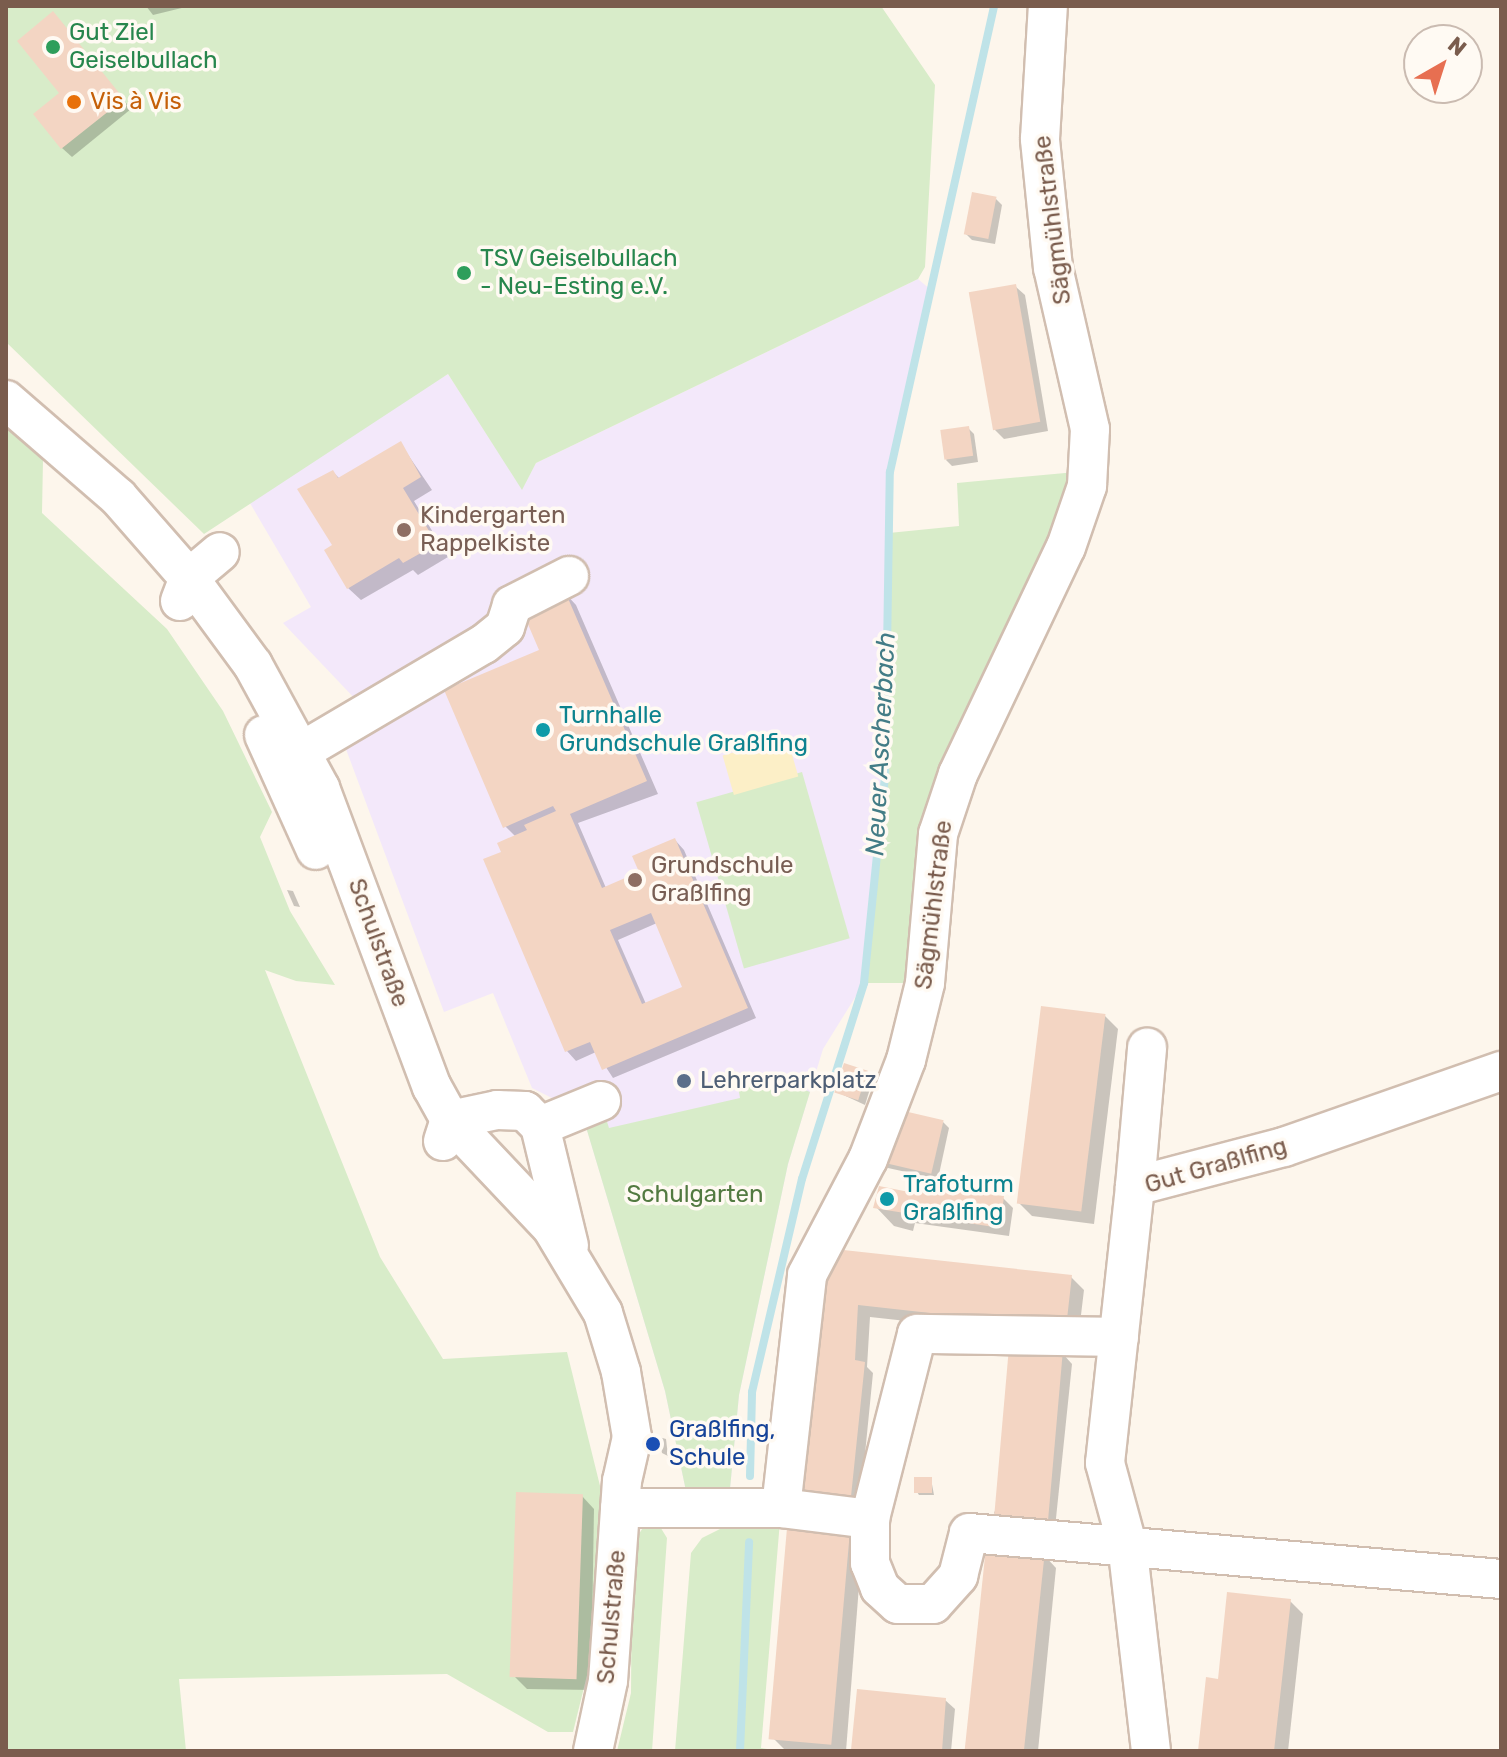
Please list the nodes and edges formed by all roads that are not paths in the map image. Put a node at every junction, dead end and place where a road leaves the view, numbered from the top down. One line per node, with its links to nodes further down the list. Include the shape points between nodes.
1 (1048, 6): 16 (street, Sägmühlstraße, via 1040,139 1053,268 1090,429 1087,486 1066,547 958,774 938,834 925,983 906,1060 868,1159 807,1275)
2 (6, 400): 5 (street, Schulstraße)
3 (220, 552): 5 (street)
4 (569, 576): 6 (street, via 512,605 505,627 484,644)
5 (184, 591): 6 (street, Schulstraße, via 253,665); 11 (street, Schulstraße, via 273,750 392,1056)
6 (302, 751): 11 (street, Schulstraße)
7 (1147, 1048): 12 (street)
8 (1501, 1071): 12 (street, Gut Graßlfing, via 1284,1147)
9 (601, 1101): 10 (street)
10 (540, 1126): 11 (street, via 525,1111 497,1110); 13 (street)
11 (446, 1134): 13 (street, Schulstraße); 15 (street, Schulstraße, via 552,1271 581,1326)
12 (1135, 1186): 14 (street, Gut Graßlfing)
13 (572, 1257): 15 (street, Schulstraße, via 603,1313 621,1372 632,1437)
14 (1119, 1337): 17 (street, via 917,1334); 18 (street, Gut Graßlfing, via 1105,1463)
15 (621, 1494): 16 (street); 20 (street, Schulstraße, via 608,1681)
16 (763, 1510): 17 (street)
17 (870, 1519): 18 (street, via 870,1563 880,1588 898,1604 916,1607 933,1604 947,1592 958,1576 969,1533)
18 (1127, 1544): 19 (street); 21 (street, Gut Graßlfing)
19 (1501, 1579)
20 (593, 1751)
21 (1151, 1751)

